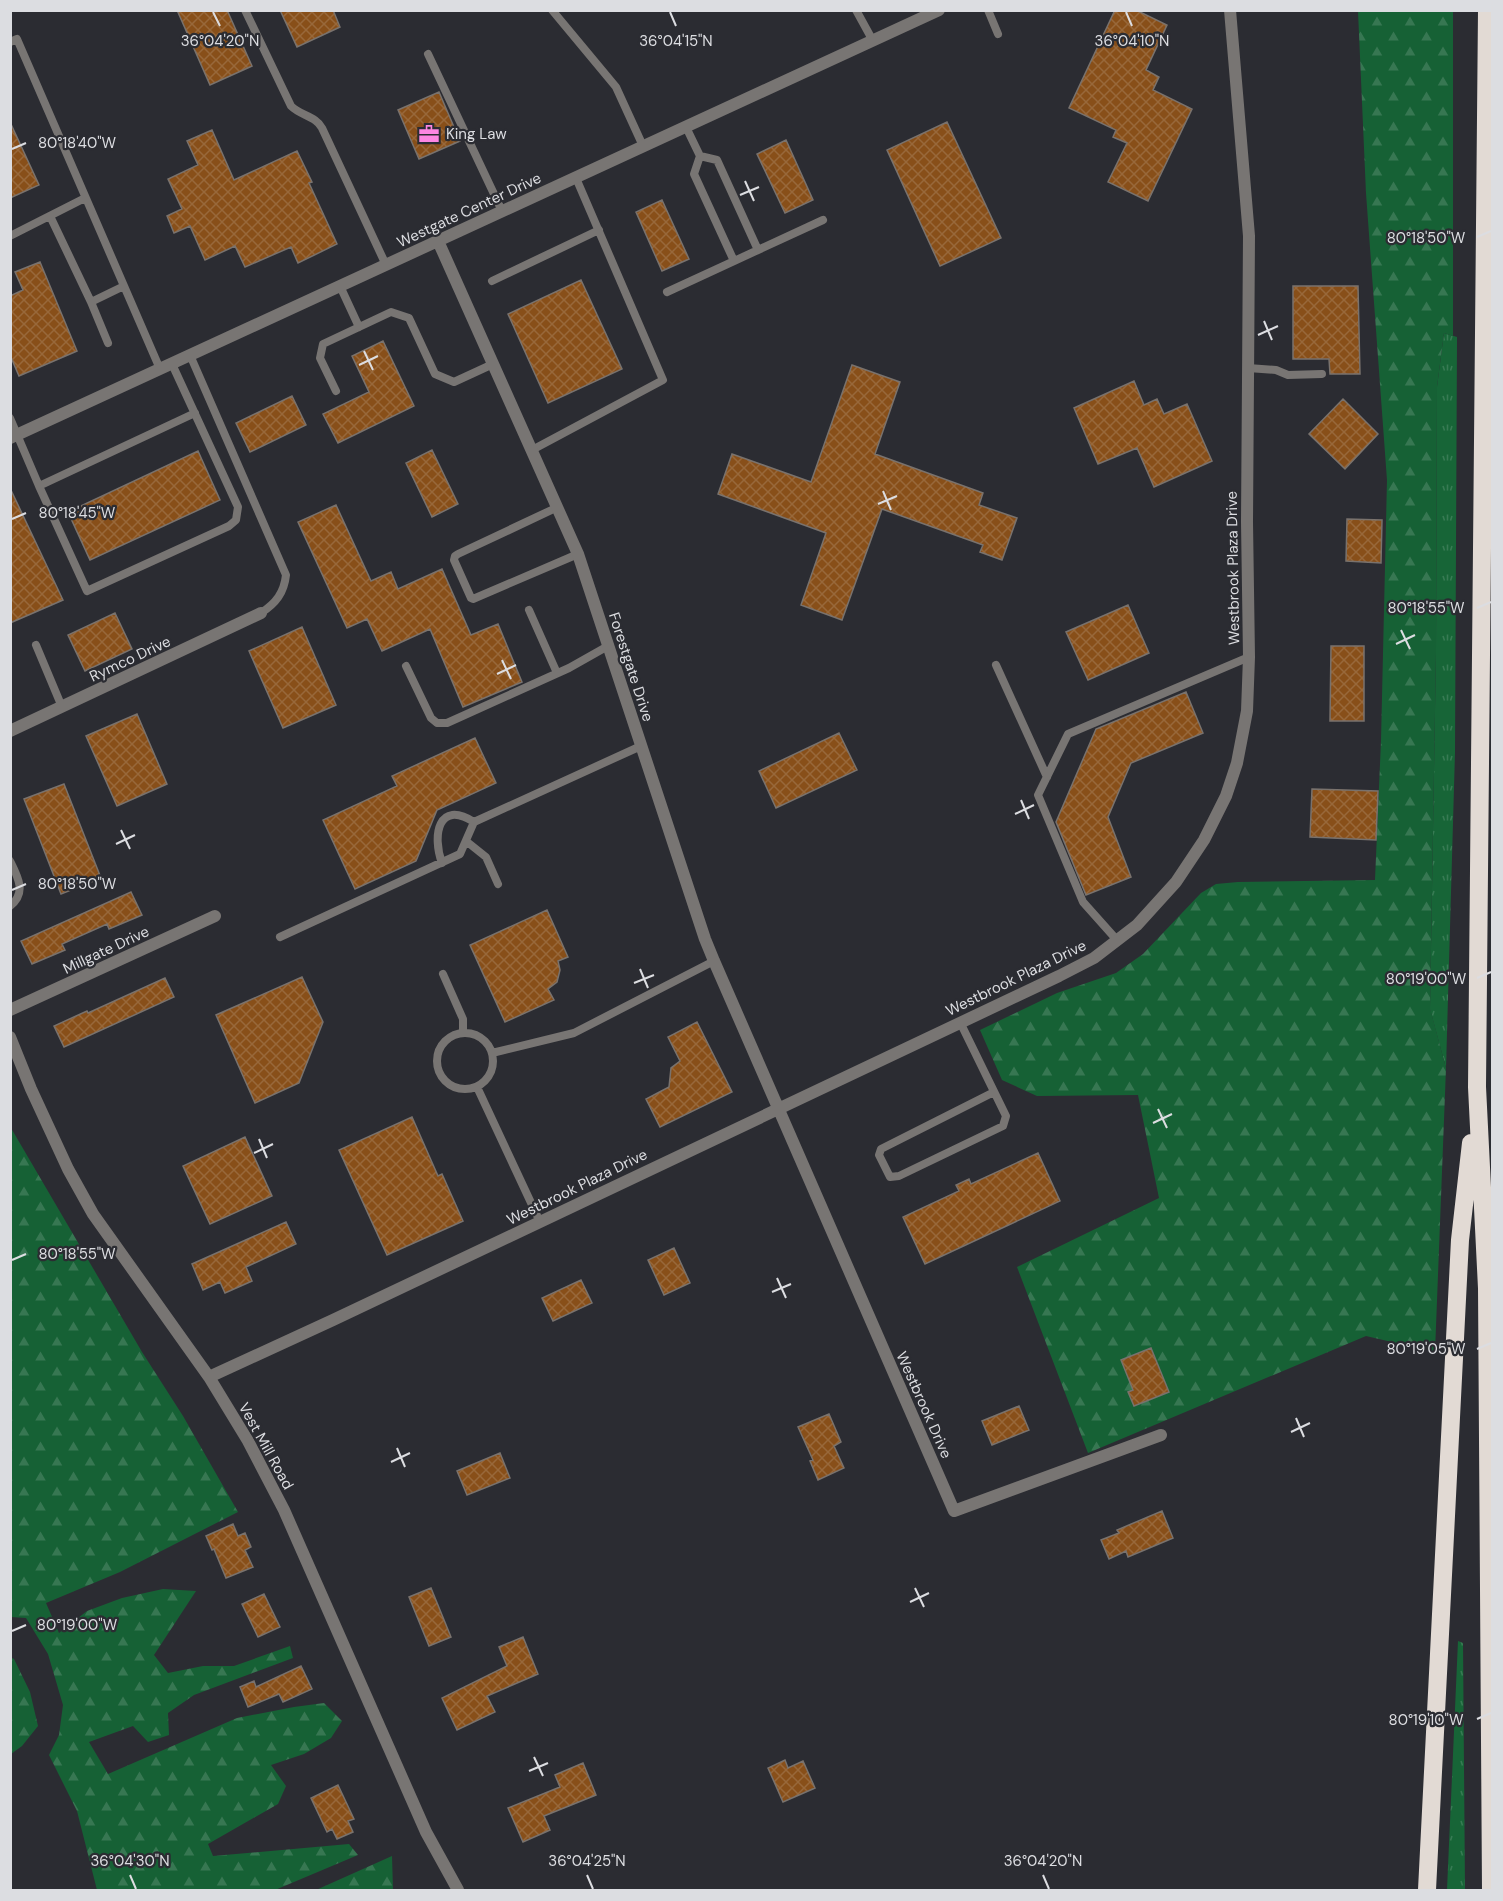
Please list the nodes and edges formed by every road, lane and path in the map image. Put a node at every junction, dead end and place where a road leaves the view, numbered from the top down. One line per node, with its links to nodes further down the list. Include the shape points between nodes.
1 (245, 10): 25 (lane, via 291,106 319,122)
2 (552, 10): 13 (lane, via 616,87)
3 (856, 10): 9 (lane)
4 (939, 10): 9 (street, Westgate Center Drive)
5 (988, 10): 8 (lane)
6 (1230, 10): 36 (street, Westbrook Plaza Drive, via 1249,236)
7 (1487, 10): 75 (highway)
8 (998, 34)
9 (873, 41): 12 (street, Westgate Center Drive)
10 (10, 42): 16 (lane, via 17,39)
11 (428, 54): 17 (lane)
12 (686, 127): 13 (street, Westgate Center Drive); 14 (lane)
13 (643, 146): 15 (street, Westgate Center Drive)
14 (700, 156): 23 (lane, via 717,160); 24 (lane, via 694,174)
15 (576, 178): 17 (street, Westgate Center Drive); 20 (lane)
16 (85, 198): 18 (lane); 27 (lane)
17 (502, 212): 22 (street, Westgate Center Drive)
18 (50, 216): 21 (lane); 30 (lane)
19 (823, 220): 23 (lane)
20 (598, 230): 26 (lane); 42 (lane, via 663,380)
21 (10, 236)
22 (438, 241): 25 (street, Westgate Center Drive); 34 (street, Forestgate Drive)
23 (758, 250): 24 (lane)
24 (734, 261): 29 (lane)
25 (386, 265): 28 (street, Westgate Center Drive)
26 (492, 281)
27 (124, 286): 30 (lane); 35 (lane)
28 (340, 286): 31 (lane); 33 (street, Westgate Center Drive)
29 (667, 292)
30 (91, 302): 32 (lane)
31 (359, 327): 34 (lane, via 391,312 409,318 435,374 454,382); 38 (lane, via 323,344 321,358)
32 (108, 343)
33 (190, 355): 35 (street, Westgate Center Drive); 47 (lane, via 286,575 280,597)
34 (493, 364): 42 (street, Forestgate Drive)
35 (166, 366): 39 (lane); 41 (street, Westgate Center Drive)
36 (1248, 368): 37 (lane, via 1288,375); 50 (street, Westbrook Plaza Drive)
37 (1322, 374)
38 (336, 391)
39 (195, 413): 43 (lane); 43 (lane, via 238,507 236,520 229,526 87,591)
40 (10, 417): 41 (lane)
41 (14, 436): 43 (lane)
42 (532, 450): 44 (street, Forestgate Drive)
43 (39, 486)
44 (558, 507): 45 (street, Forestgate Drive); 45 (lane, via 458,554 454,560 473,599)
45 (578, 554): 49 (street, Forestgate Drive)
46 (529, 610): 53 (lane)
47 (261, 613): 54 (street, Rymco Drive)
48 (36, 645): 54 (lane)
49 (608, 646): 53 (lane); 56 (street, Forestgate Drive)
50 (1249, 657): 57 (lane, via 1068,734); 66 (street, Westbrook Plaza Drive, via 1248,711 1226,796 1204,840 1176,882 1137,925)
51 (996, 665): 57 (lane)
52 (406, 666): 53 (lane, via 437,723 447,723)
53 (557, 674)
54 (62, 707): 55 (street, Rymco Drive)
55 (10, 731)
56 (641, 746): 58 (lane); 67 (street, Forestgate Drive)
57 (1047, 777): 66 (lane, via 1038,795 1083,902)
58 (474, 822): 59 (lane); 61 (lane, via 458,814 443,820 436,841)
59 (466, 841): 61 (lane, via 460,854); 62 (lane, via 486,856)
60 (10, 861): 63 (lane, via 21,890)
61 (442, 863): 65 (lane)
62 (498, 884)
63 (10, 906)
64 (215, 916): 69 (street, Millgate Drive)
65 (280, 937)
66 (1116, 939): 70 (street, Westbrook Plaza Drive, via 1094,957 1059,976)
67 (714, 961): 73 (lane, via 574,1033); 77 (street, Forestgate Drive)
68 (442, 974): 71 (lane, via 463,1019)
69 (10, 1010)
70 (960, 1022): 76 (lane); 77 (street, Westbrook Plaza Drive)
71 (463, 1033): 73 (lane, via 483,1040); 74 (lane, via 442,1044 439,1071 443,1079 458,1089)
72 (10, 1037): 79 (street, Vest Mill Road, via 68,1169 93,1214)
73 (492, 1053): 74 (lane, via 491,1074)
74 (477, 1087): 78 (lane)
75 (1477, 1087): 81 (highway, via 1460,1240); 83 (highway, via 1487,1288)
76 (994, 1092): 76 (lane, via 1006,1116 1003,1126 899,1176 890,1176 879,1155 881,1149)
77 (777, 1108): 78 (street, Westbrook Plaza Drive); 80 (street, Westbrook Drive, via 954,1511)
78 (540, 1222): 79 (street, Westbrook Plaza Drive)
79 (209, 1377): 82 (street, Vest Mill Road, via 284,1510 426,1832)
80 (1161, 1435)
81 (1426, 1888)
82 (458, 1890)
83 (1491, 1890)

